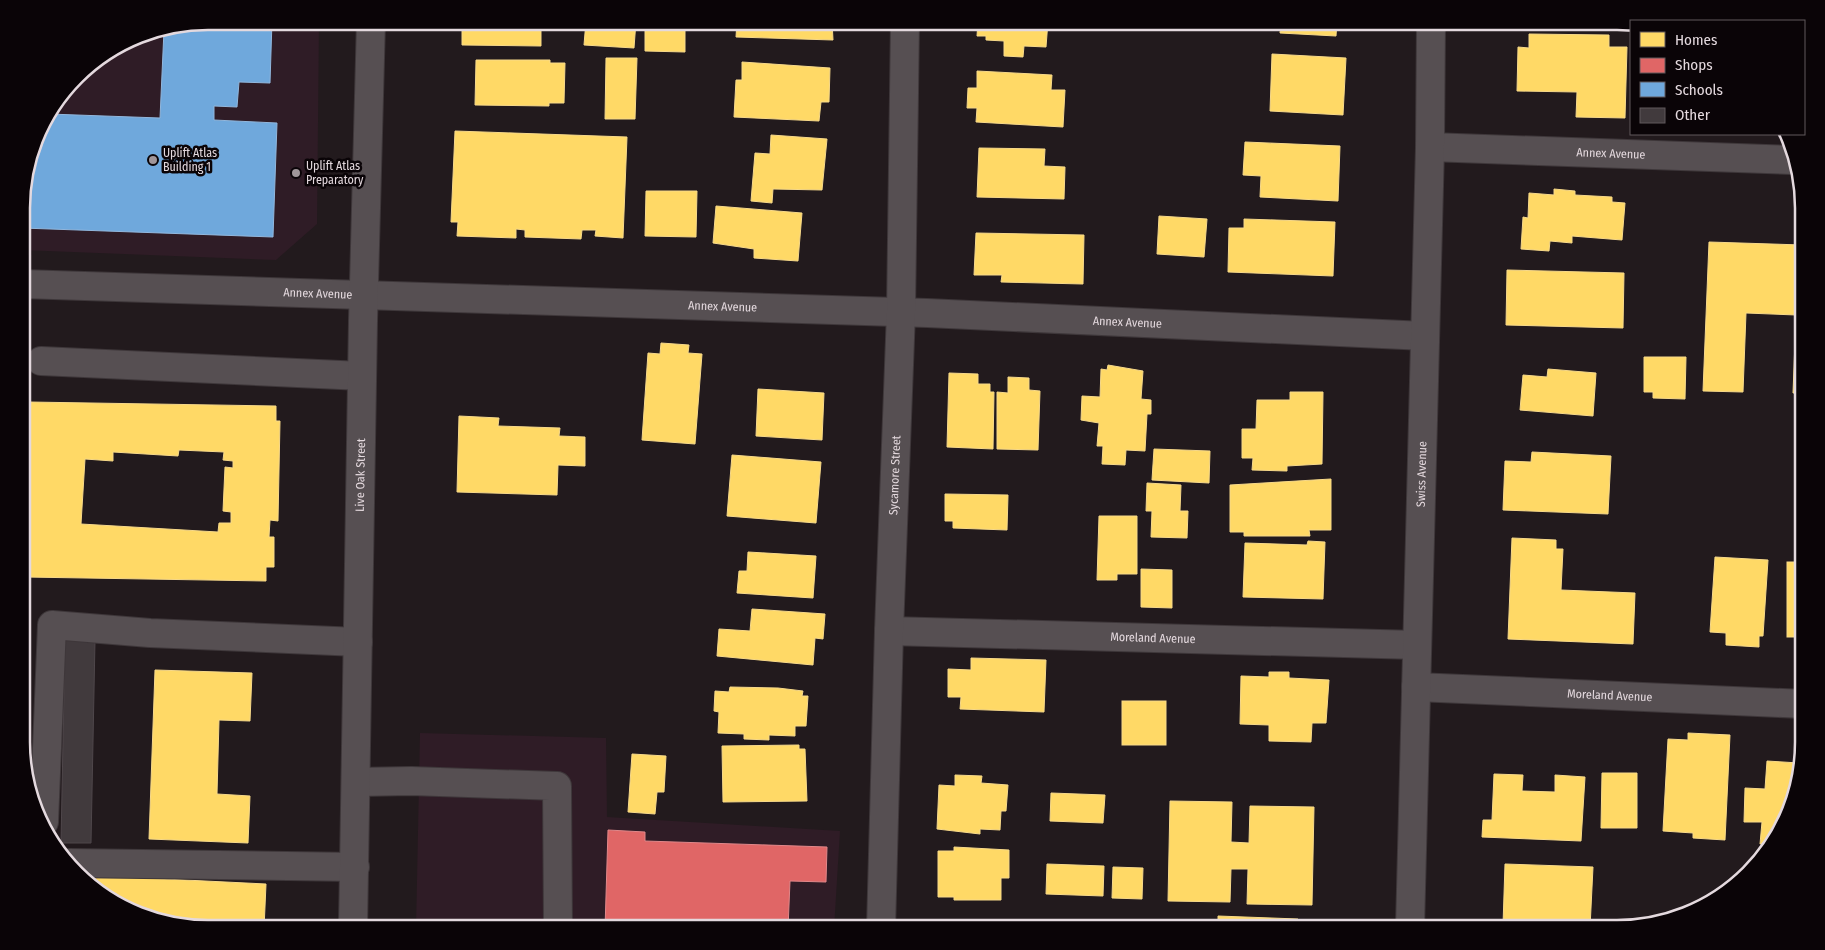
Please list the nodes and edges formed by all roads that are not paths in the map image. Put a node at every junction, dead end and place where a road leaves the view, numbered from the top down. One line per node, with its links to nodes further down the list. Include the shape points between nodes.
1 (371, 30): 7 (street, Live Oak Street)
2 (905, 30): 8 (street, Sycamore Street)
3 (1431, 30): 4 (street, Swiss Avenue)
4 (1430, 147): 5 (street, Annex Avenue); 9 (street, Swiss Avenue)
5 (1788, 160)
6 (30, 284): 7 (street, Annex Avenue)
7 (364, 296): 8 (street, Annex Avenue); 11 (street, Live Oak Street)
8 (901, 312): 9 (street, Annex Avenue); 12 (street, Sycamore Street)
9 (1425, 336): 14 (street, Swiss Avenue)
10 (41, 360): 11 (street)
11 (362, 376): 13 (street, Live Oak Street)
12 (889, 631): 14 (street, Moreland Avenue); 23 (street, Sycamore Street)
13 (358, 642): 17 (street, Live Oak Street); 18 (street, via 150,633 52,625)
14 (1417, 645): 15 (street, Swiss Avenue)
15 (1416, 687): 16 (street, Moreland Avenue); 24 (street, Swiss Avenue)
16 (1795, 704)
17 (356, 782): 20 (street, Live Oak Street); 22 (street, via 557,786)
18 (44, 811)
19 (78, 863): 20 (street)
20 (354, 867): 21 (street, Live Oak Street)
21 (353, 920)
22 (558, 920)
23 (881, 920)
24 (1410, 920)

